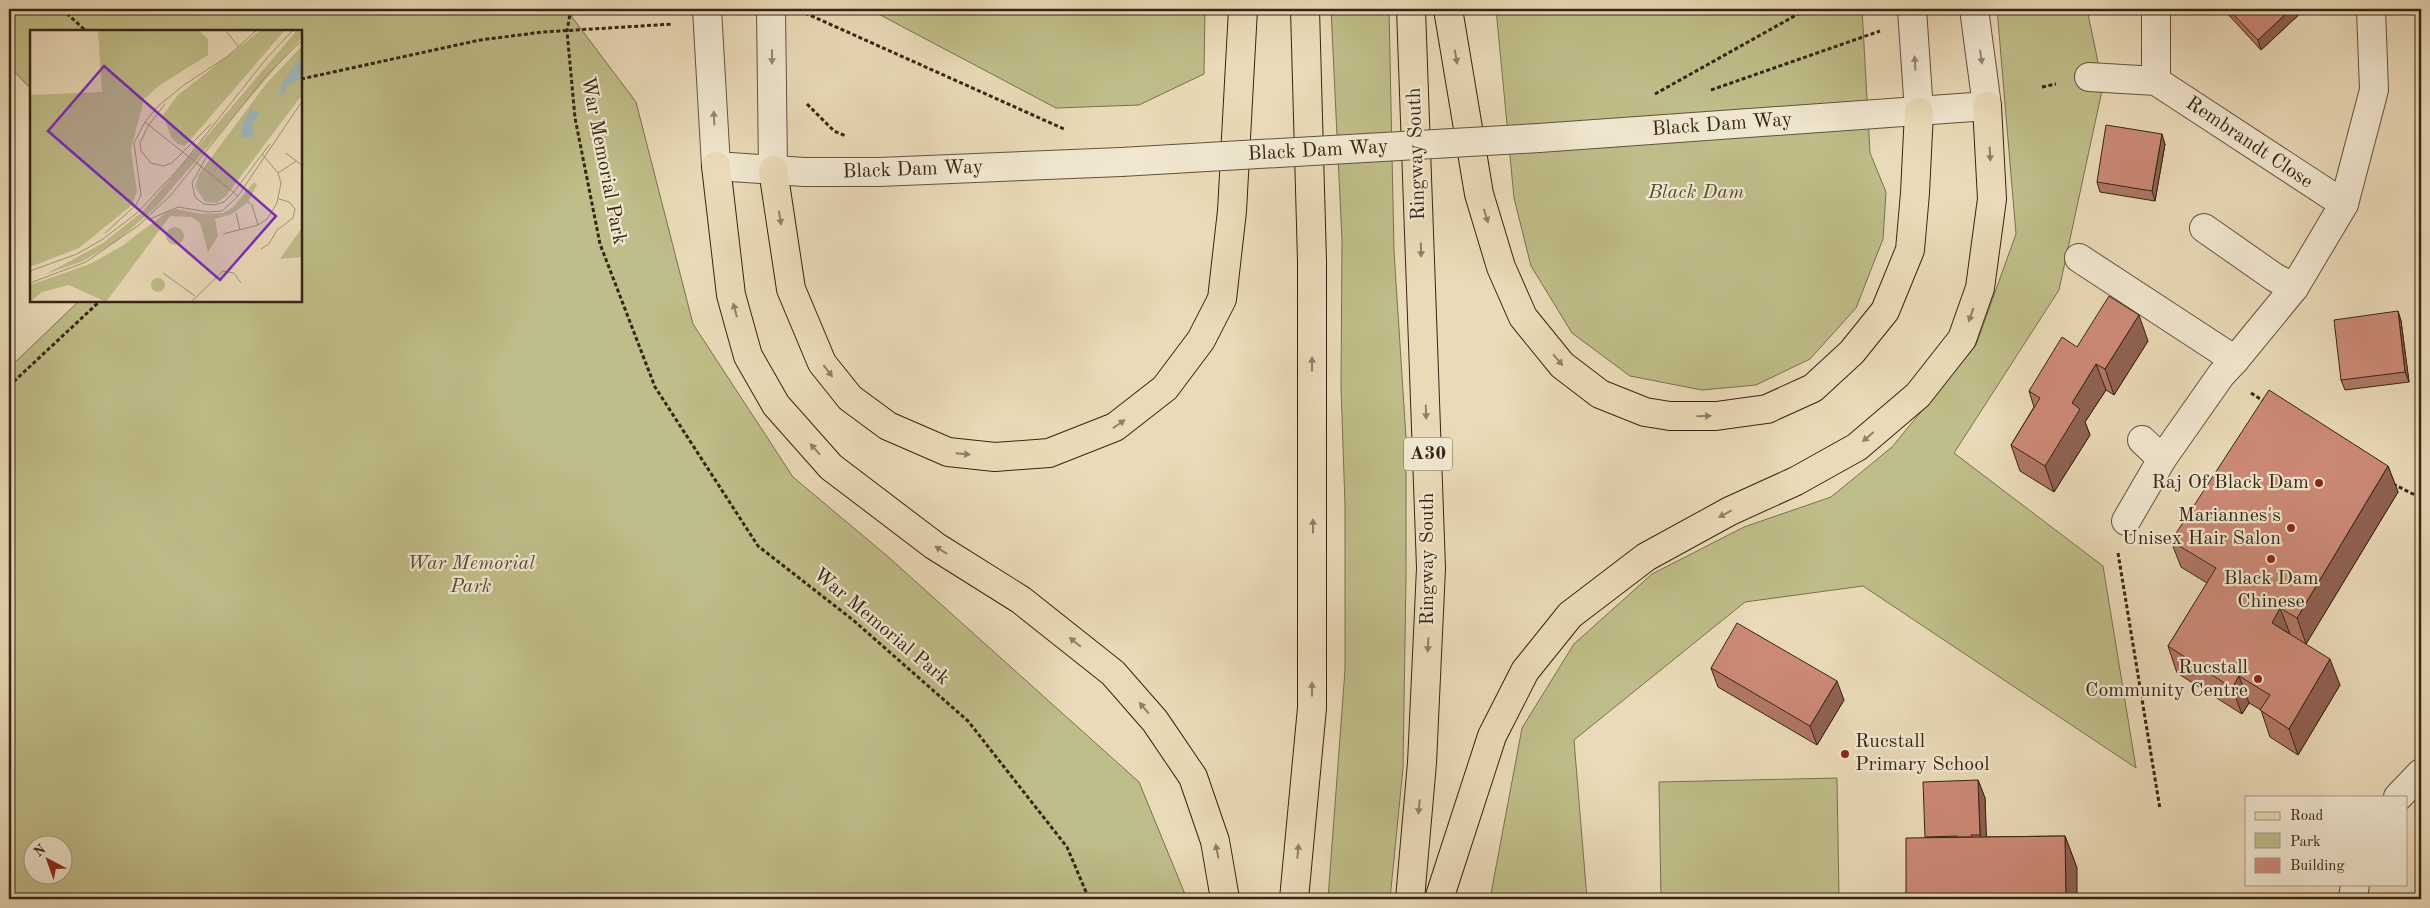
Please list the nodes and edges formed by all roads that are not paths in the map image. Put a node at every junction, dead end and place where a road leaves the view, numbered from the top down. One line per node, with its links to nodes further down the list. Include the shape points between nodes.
1 (707, 9): 15 (street, one-way to 1)
2 (771, 9): 16 (street, one-way to 16)
3 (1243, 9): 16 (main road, one-way to 3, via 790,289 822,363 850,398 888,426 948,452 995,457 1049,453 1115,428 1165,388 1201,340 1222,299 1232,211)
4 (1305, 9): 29 (main road, one-way to 4, via 1312,708 1312,261)
5 (1411, 9): 30 (main road, Ringway South / A30, one-way to 30, via 1432,568 1422,763)
6 (1448, 9): 14 (main road, one-way to 14, via 1479,194 1501,267 1522,317 1562,365 1600,394 1646,412 1670,416 1716,416 1767,410 1813,388 1852,352 1885,311 1910,250)
7 (1912, 9): 14 (street, one-way to 7)
8 (1974, 9): 13 (street, one-way to 13)
9 (2156, 9): 12 (street)
10 (2371, 9): 17 (street, via 2374,90)
11 (2089, 78): 12 (street)
12 (2156, 81): 17 (street, Rembrandt Close)
13 (1987, 106): 14 (street, Black Dam Way); 31 (main road, one-way to 31, via 1992,199 1980,288 1962,339 1918,395 1857,447 1646,557 1570,615 1525,671 1492,736)
14 (1919, 112): 16 (street, Black Dam Way, bridge, via 1121,162 879,172)
15 (716, 166): 16 (street, Black Dam Way); 28 (main road, one-way to 15, via 1215,841 1193,777 1155,721 1113,673 1021,600 935,546 831,467 776,405 748,356 731,295)
16 (773, 170)
17 (2344, 204): 20 (street)
18 (2204, 228): 20 (street)
19 (2079, 258): 21 (street)
20 (2294, 288): 21 (street)
21 (2228, 367): 23 (street)
22 (2142, 440): 23 (street)
23 (2162, 459): 24 (street)
24 (2126, 521)
25 (2421, 773): 26 (street)
26 (2399, 796)
27 (2354, 886): 32 (street)
28 (1226, 899)
29 (1294, 899)
30 (1410, 899)
31 (1439, 899)
32 (2353, 899)

